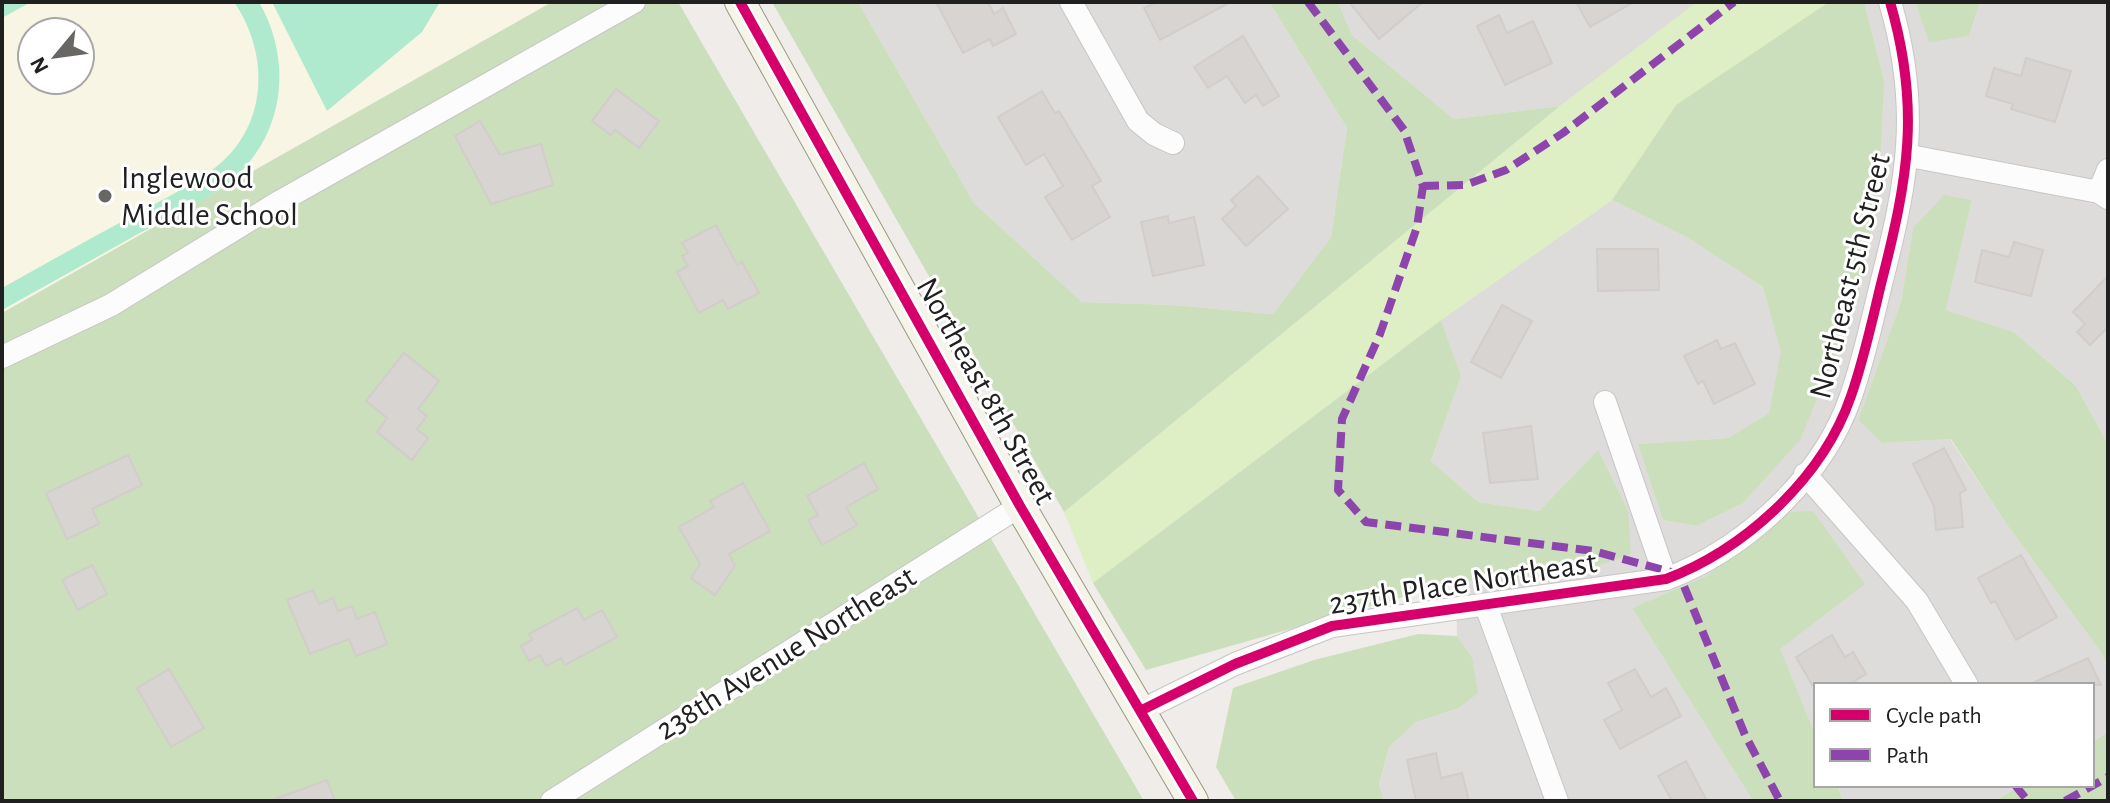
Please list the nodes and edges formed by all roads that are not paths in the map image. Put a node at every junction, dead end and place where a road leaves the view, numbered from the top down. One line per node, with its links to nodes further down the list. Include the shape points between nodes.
1 (634, 2): 9 (street, via 279,202 111,305)
2 (740, 2): 12 (street, Northeast 8th Street)
3 (1071, 2): 5 (street, via 1138,121)
4 (1890, 2): 6 (street, Northeast 5th Street, via 1909,87)
5 (1173, 143)
6 (1910, 156): 8 (street); 11 (street, Northeast 5th Street, via 1851,398)
7 (2108, 170): 8 (street)
8 (2104, 195)
9 (2, 357)
10 (1605, 402): 13 (street)
11 (1805, 474): 13 (street, Northeast 5th Street, via 1730,548); 15 (street, via 1917,601)
12 (1020, 506): 16 (street, Northeast 8th Street); 17 (street, 238th Avenue Northeast)
13 (1666, 579): 14 (street, 237th Place Northeast)
14 (1486, 606): 16 (street, 237th Place Northeast, via 1332,626 1235,664); 19 (street)
15 (1966, 683)
16 (1142, 710): 18 (street, Northeast 8th Street)
17 (552, 801)
18 (1193, 801)
19 (1557, 801)

